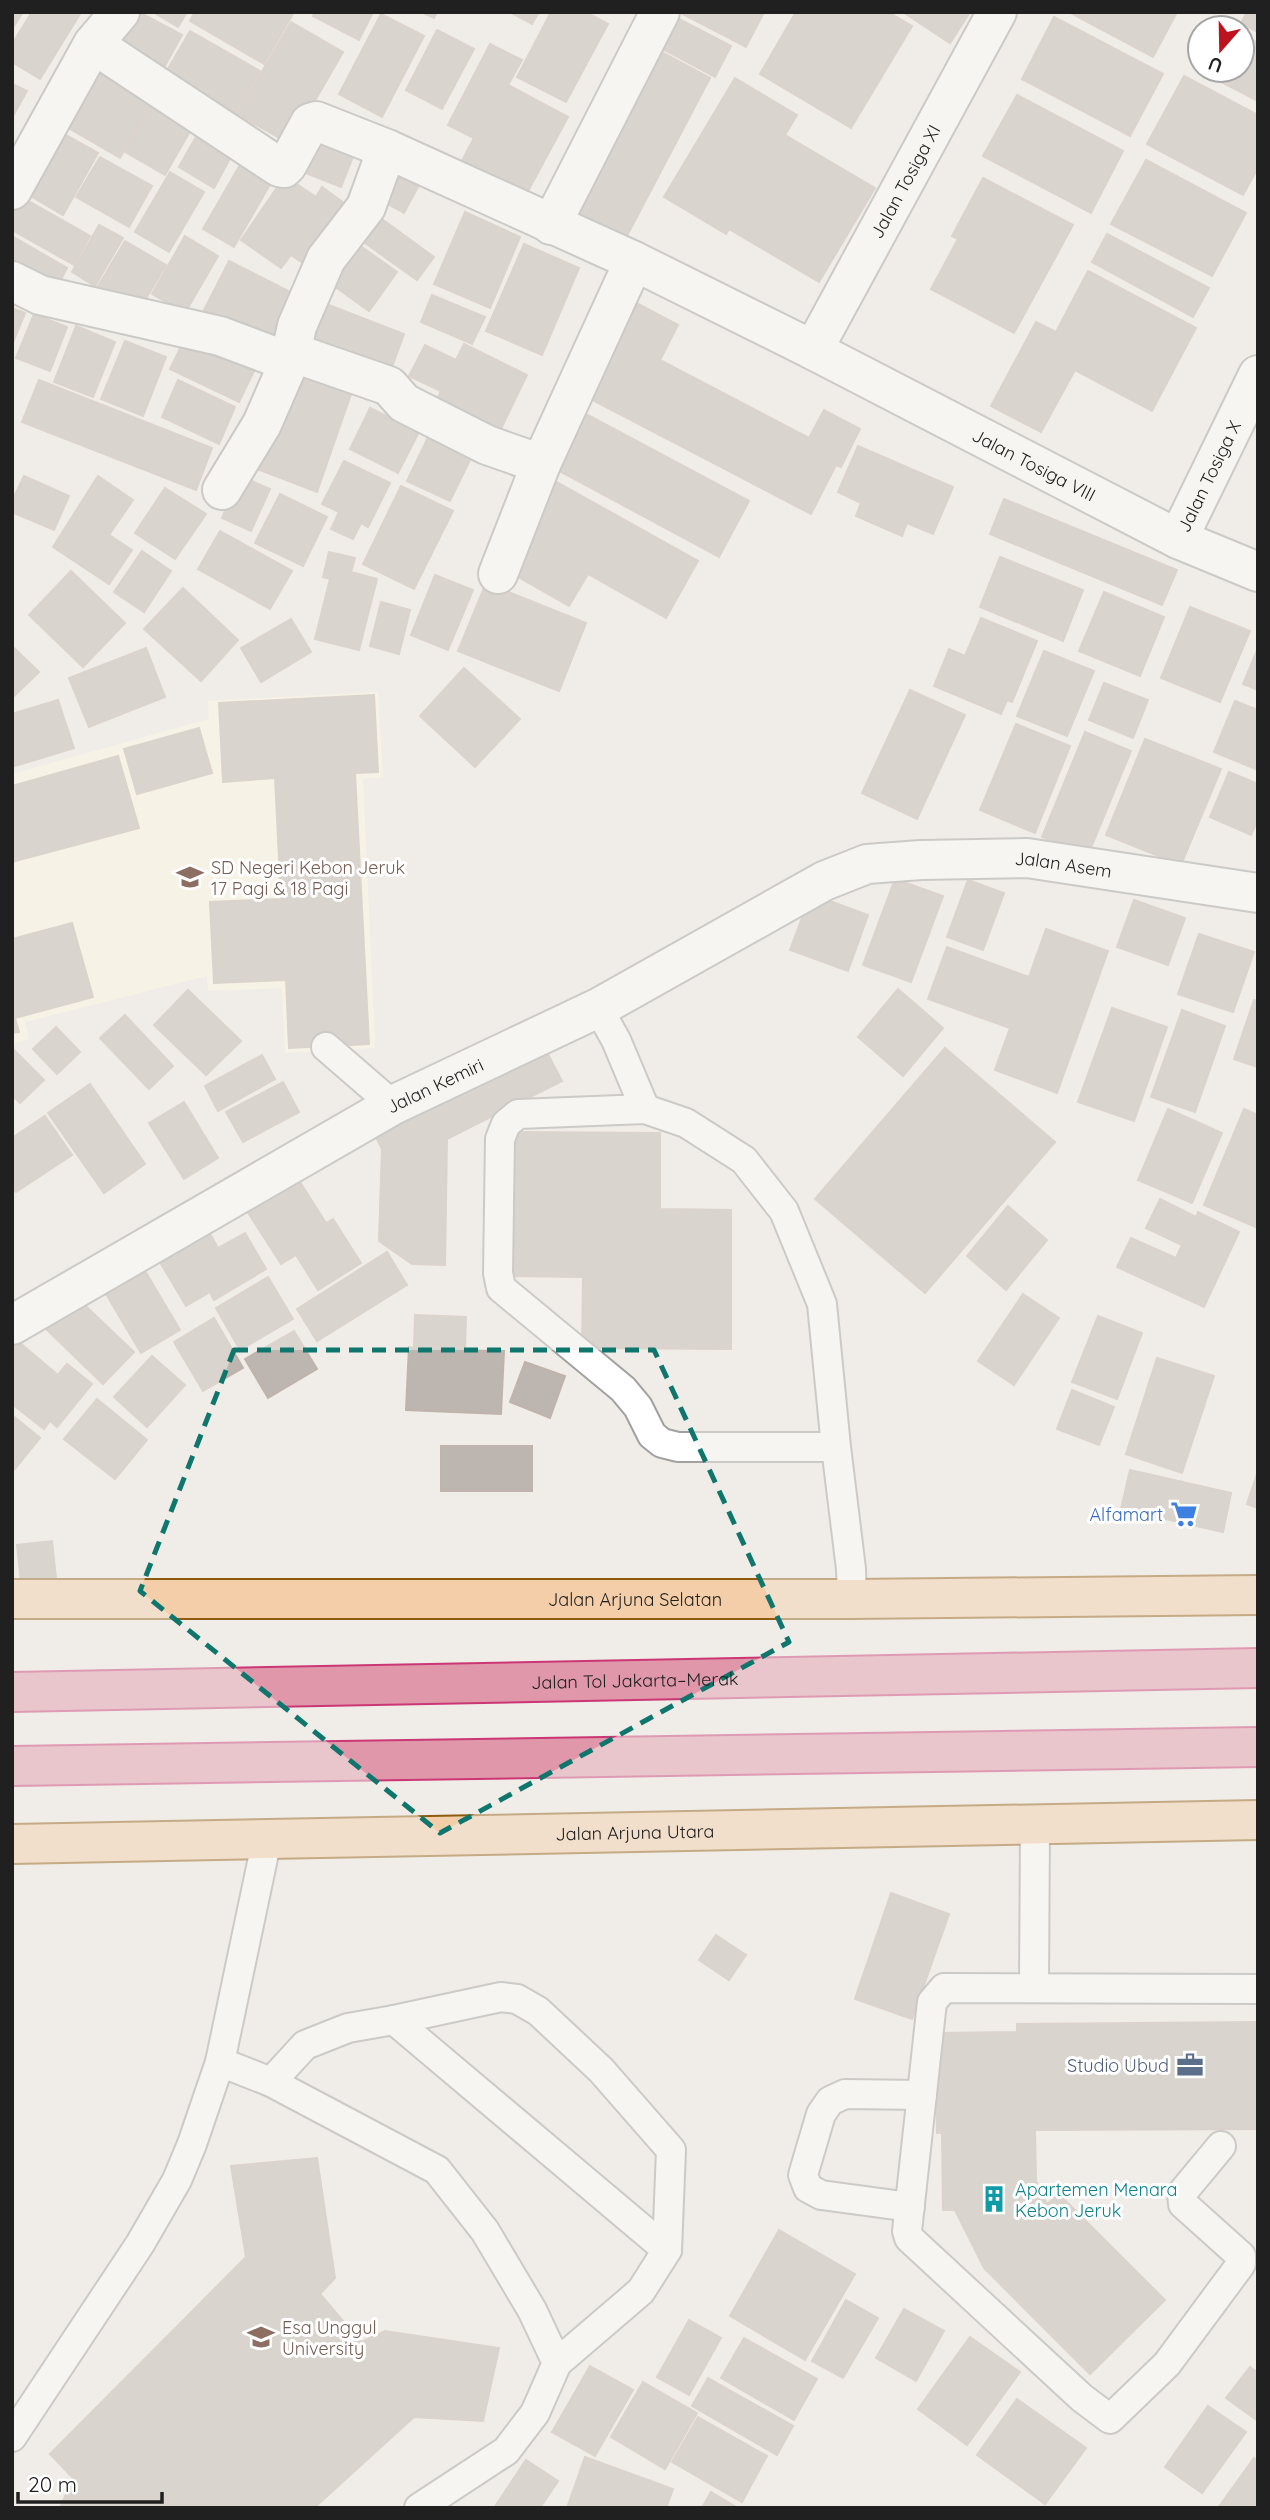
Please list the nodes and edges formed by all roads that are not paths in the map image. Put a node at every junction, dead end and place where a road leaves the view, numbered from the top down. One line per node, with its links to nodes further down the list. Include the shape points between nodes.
1 (660, 12): 6 (street)
2 (997, 12): 9 (street, Jalan Tosiga XI)
3 (109, 22): 4 (street, Jalan Tosiga VIII, via 279,167 287,165 310,123 316,121); 5 (street)
4 (387, 149): 6 (street, Jalan Tosiga VIII); 10 (street, via 366,207 326,259 297,326)
5 (12, 191)
6 (551, 225): 7 (street, Jalan Tosiga VIII)
7 (634, 261): 9 (street, Jalan Tosiga VIII); 12 (street)
8 (12, 281): 10 (street, via 40,295 220,336)
9 (814, 349): 14 (street, Jalan Tosiga VIII)
10 (290, 357): 12 (street, via 389,386 416,409 487,445); 13 (street, via 262,424)
11 (1258, 375): 14 (street, Jalan Tosiga X)
12 (541, 464): 16 (street)
13 (222, 490)
14 (1178, 539): 15 (street, Jalan Tosiga VIII)
15 (1258, 572)
16 (498, 574)
17 (867, 864): 18 (street, Jalan Asem, via 1027,858); 19 (street, Jalan Kemiri, via 824,881)
18 (1258, 893)
19 (598, 1007): 21 (street, Jalan Kemiri); 22 (lane)
20 (326, 1047): 21 (lane)
21 (393, 1105): 23 (street, Jalan Kemiri)
22 (645, 1109): 24 (lane, via 685,1123 744,1160 784,1211 822,1304); 24 (lane, via 518,1114 506,1124 500,1139 501,1288 623,1389 662,1443 678,1447)
23 (12, 1325)
24 (836, 1447): 27 (lane)
25 (1258, 1595): 27 (main road, Jalan Arjuna Selatan)
26 (12, 1599): 27 (main road, Jalan Arjuna Selatan)
27 (852, 1599)
28 (1258, 1668): 29 (highway, Jalan Tol Jakarta–Merak)
29 (12, 1692)
30 (1258, 1746): 31 (highway)
31 (12, 1766)
32 (1258, 1820): 33 (main road, Jalan Arjuna Utara)
33 (1035, 1824): 34 (main road, Jalan Arjuna Utara); 36 (lane)
34 (267, 1839): 35 (main road, Jalan Arjuna Utara); 39 (lane)
35 (12, 1844)
36 (1034, 1988): 37 (lane); 41 (lane, via 944,1987 932,2002)
37 (1258, 1989)
38 (394, 2020): 40 (lane, via 348,2028 305,2045); 44 (lane); 44 (lane, via 501,1997 517,1999 538,2011 600,2070 671,2150)
39 (220, 2062): 40 (lane); 46 (lane, via 177,2180)
40 (271, 2082): 45 (lane, via 437,2170 485,2231)
41 (922, 2095): 43 (lane); 43 (lane, via 845,2094 830,2101 821,2114 803,2175 808,2188 821,2195)
42 (1221, 2146): 43 (lane, via 1181,2198 1241,2256 1241,2264 1167,2364 1110,2419 909,2238)
43 (909, 2207)
44 (667, 2250): 45 (lane, via 641,2291)
45 (557, 2363): 47 (lane, via 535,2413 506,2451)
46 (12, 2437)
47 (419, 2508)

